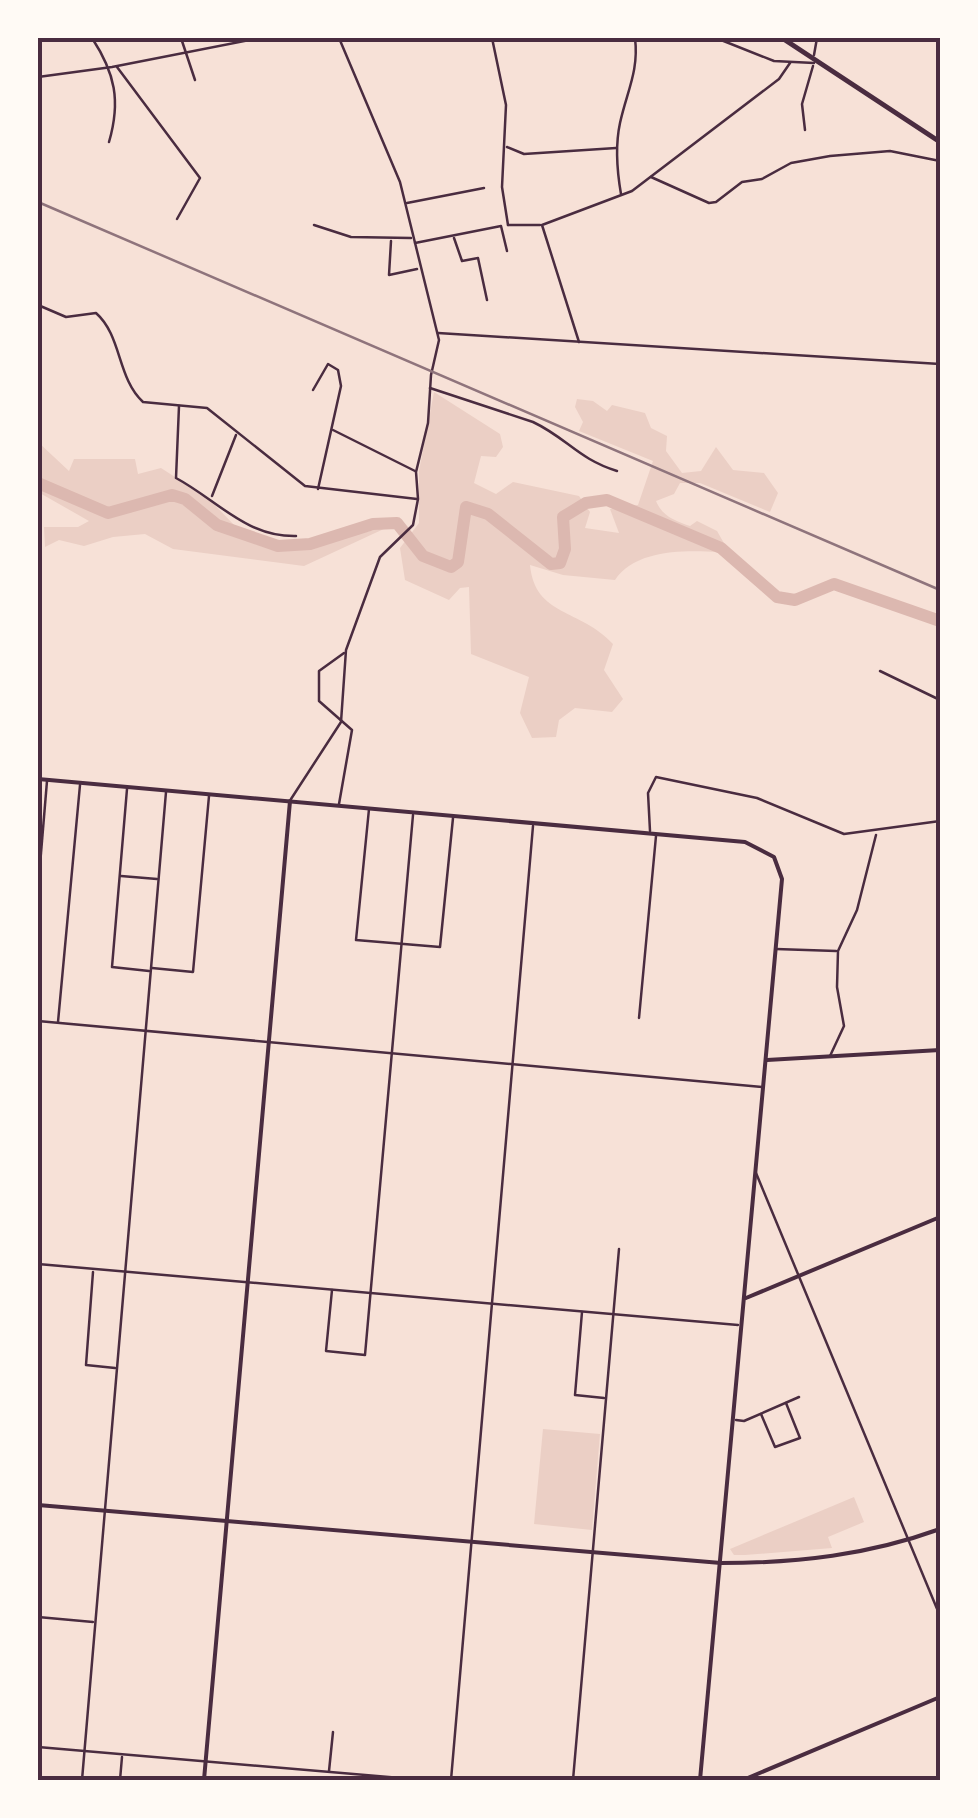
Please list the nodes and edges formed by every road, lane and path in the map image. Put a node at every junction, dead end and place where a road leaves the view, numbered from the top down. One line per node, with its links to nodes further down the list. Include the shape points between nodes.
1 (92, 38): 13 (street)
2 (182, 38): 10 (street)
3 (260, 38): 10 (street)
4 (339, 38): 25 (street)
5 (492, 38): 19 (street)
6 (635, 38): 20 (street, via 637,72)
7 (716, 38): 12 (street)
8 (782, 38): 11 (main road)
9 (817, 38): 11 (street)
10 (184, 50): 13 (street); 15 (street)
11 (814, 61): 12 (street); 16 (street, via 802,104); 18 (main road)
12 (790, 63): 22 (street, via 779,79)
13 (114, 67): 14 (street); 17 (street, via 116,121); 26 (street, via 200,178)
14 (38, 77)
15 (195, 80)
16 (805, 130)
17 (109, 142)
18 (940, 142)
19 (507, 147): 20 (street, via 524,154); 28 (street, via 502,187)
20 (617, 148): 24 (street)
21 (940, 161): 22 (street, via 890,151 830,156 742,182 716,202)
22 (650, 177): 24 (street)
23 (484, 188): 25 (street)
24 (621, 196): 29 (street)
25 (406, 203): 33 (street)
26 (177, 219)
27 (314, 225): 32 (street, via 332,234)
28 (508, 225): 29 (street); 30 (street)
29 (542, 225): 40 (street)
30 (500, 226): 31 (street); 34 (street)
31 (453, 236): 33 (street); 37 (street, via 462,260 478,258)
32 (392, 240): 33 (street); 35 (street, via 390,275)
33 (413, 241): 35 (street)
34 (507, 251)
35 (420, 270): 36 (street); 39 (street)
36 (427, 270)
37 (487, 300)
38 (38, 305): 44 (street, via 66,317 96,313 137,396 152,405)
39 (438, 332): 40 (street); 42 (street)
40 (579, 342): 41 (street)
41 (940, 364)
42 (430, 388): 47 (street); 48 (street, via 533,422 587,462)
43 (313, 390): 45 (street, via 323,366 338,370 341,386)
44 (179, 405): 46 (street, via 206,408); 50 (street, via 173,471)
45 (330, 429): 47 (street); 49 (street)
46 (236, 435): 49 (street, via 280,471); 50 (street)
47 (416, 472): 51 (street)
48 (617, 472)
49 (318, 490): 51 (street)
50 (211, 497): 52 (street, via 238,522 272,537)
51 (418, 499): 53 (street, via 412,526 380,557)
52 (296, 536)
53 (346, 650): 56 (street); 56 (street, via 319,671 318,702)
54 (880, 671): 55 (street)
55 (940, 700)
56 (341, 722): 63 (street); 64 (street, via 352,730)
57 (38, 779): 58 (street)
58 (48, 780): 59 (street); 74 (street)
59 (80, 783): 60 (street); 81 (street)
60 (128, 787): 61 (street); 72 (street)
61 (166, 790): 62 (street); 73 (street)
62 (209, 794): 63 (street); 78 (street, via 192,972)
63 (290, 802): 64 (street); 83 (street)
64 (339, 806): 65 (street)
65 (369, 808): 66 (street); 75 (street, via 356,940)
66 (413, 812): 67 (street); 75 (street)
67 (453, 816): 69 (street); 75 (street, via 440,948)
68 (940, 821): 70 (street)
69 (534, 824): 71 (street); 88 (street)
70 (876, 833): 71 (street, via 833,832 758,798 656,777 648,793); 77 (street)
71 (653, 834): 76 (street, via 745,842 768,852 782,879); 79 (street)
72 (121, 876): 73 (street); 78 (street, via 112,967)
73 (158, 879): 78 (street)
74 (38, 890)
75 (401, 944): 85 (street)
76 (776, 948): 77 (street); 87 (street)
77 (838, 952): 86 (street, via 844,1026)
78 (151, 970): 82 (street)
79 (639, 1018)
80 (38, 1021): 81 (street)
81 (58, 1023): 82 (street)
82 (146, 1032): 83 (street); 95 (street)
83 (269, 1042): 85 (street); 97 (street)
84 (940, 1050): 86 (street)
85 (392, 1054): 88 (street); 99 (street)
86 (830, 1057): 87 (street)
87 (767, 1060): 89 (street)
88 (514, 1064): 89 (street); 101 (street)
89 (764, 1087): 90 (street)
90 (755, 1172): 96 (street); 100 (street)
91 (940, 1217): 96 (street)
92 (619, 1249): 103 (street)
93 (38, 1264): 94 (street)
94 (94, 1269): 95 (street); 105 (street, via 86,1365)
95 (126, 1272): 97 (street); 105 (street)
96 (798, 1277): 100 (street); 115 (street)
97 (248, 1282): 98 (street); 113 (street)
98 (332, 1289): 99 (street); 99 (street, via 326,1351 365,1354)
99 (370, 1292): 101 (street)
100 (746, 1298): 104 (street)
101 (493, 1304): 102 (street); 116 (street)
102 (582, 1312): 103 (street); 107 (street, via 576,1394)
103 (614, 1315): 104 (street); 107 (street)
104 (743, 1326): 110 (street)
105 (117, 1368): 112 (street)
106 (800, 1397): 108 (street)
107 (606, 1398): 117 (street)
108 (786, 1403): 109 (street); 109 (street, via 800,1438 776,1447)
109 (761, 1414): 110 (street)
110 (734, 1420): 118 (street)
111 (38, 1505): 112 (street)
112 (105, 1510): 113 (street); 121 (street)
113 (228, 1522): 116 (street); 127 (street)
114 (940, 1528): 115 (street)
115 (908, 1540): 118 (street, via 815,1560); 119 (street)
116 (471, 1543): 117 (street); 133 (street)
117 (593, 1553): 118 (street); 134 (street)
118 (721, 1563): 135 (street)
119 (940, 1616)
120 (38, 1617): 121 (street)
121 (94, 1622): 125 (street)
122 (940, 1697): 136 (street)
123 (333, 1732): 128 (street)
124 (38, 1747): 125 (street)
125 (84, 1751): 126 (street); 129 (street)
126 (122, 1754): 127 (street); 130 (street)
127 (206, 1761): 128 (street); 131 (street)
128 (329, 1773): 132 (street)
129 (82, 1780)
130 (120, 1780)
131 (204, 1780)
132 (424, 1780)
133 (451, 1780)
134 (573, 1780)
135 (700, 1780)
136 (743, 1780)

